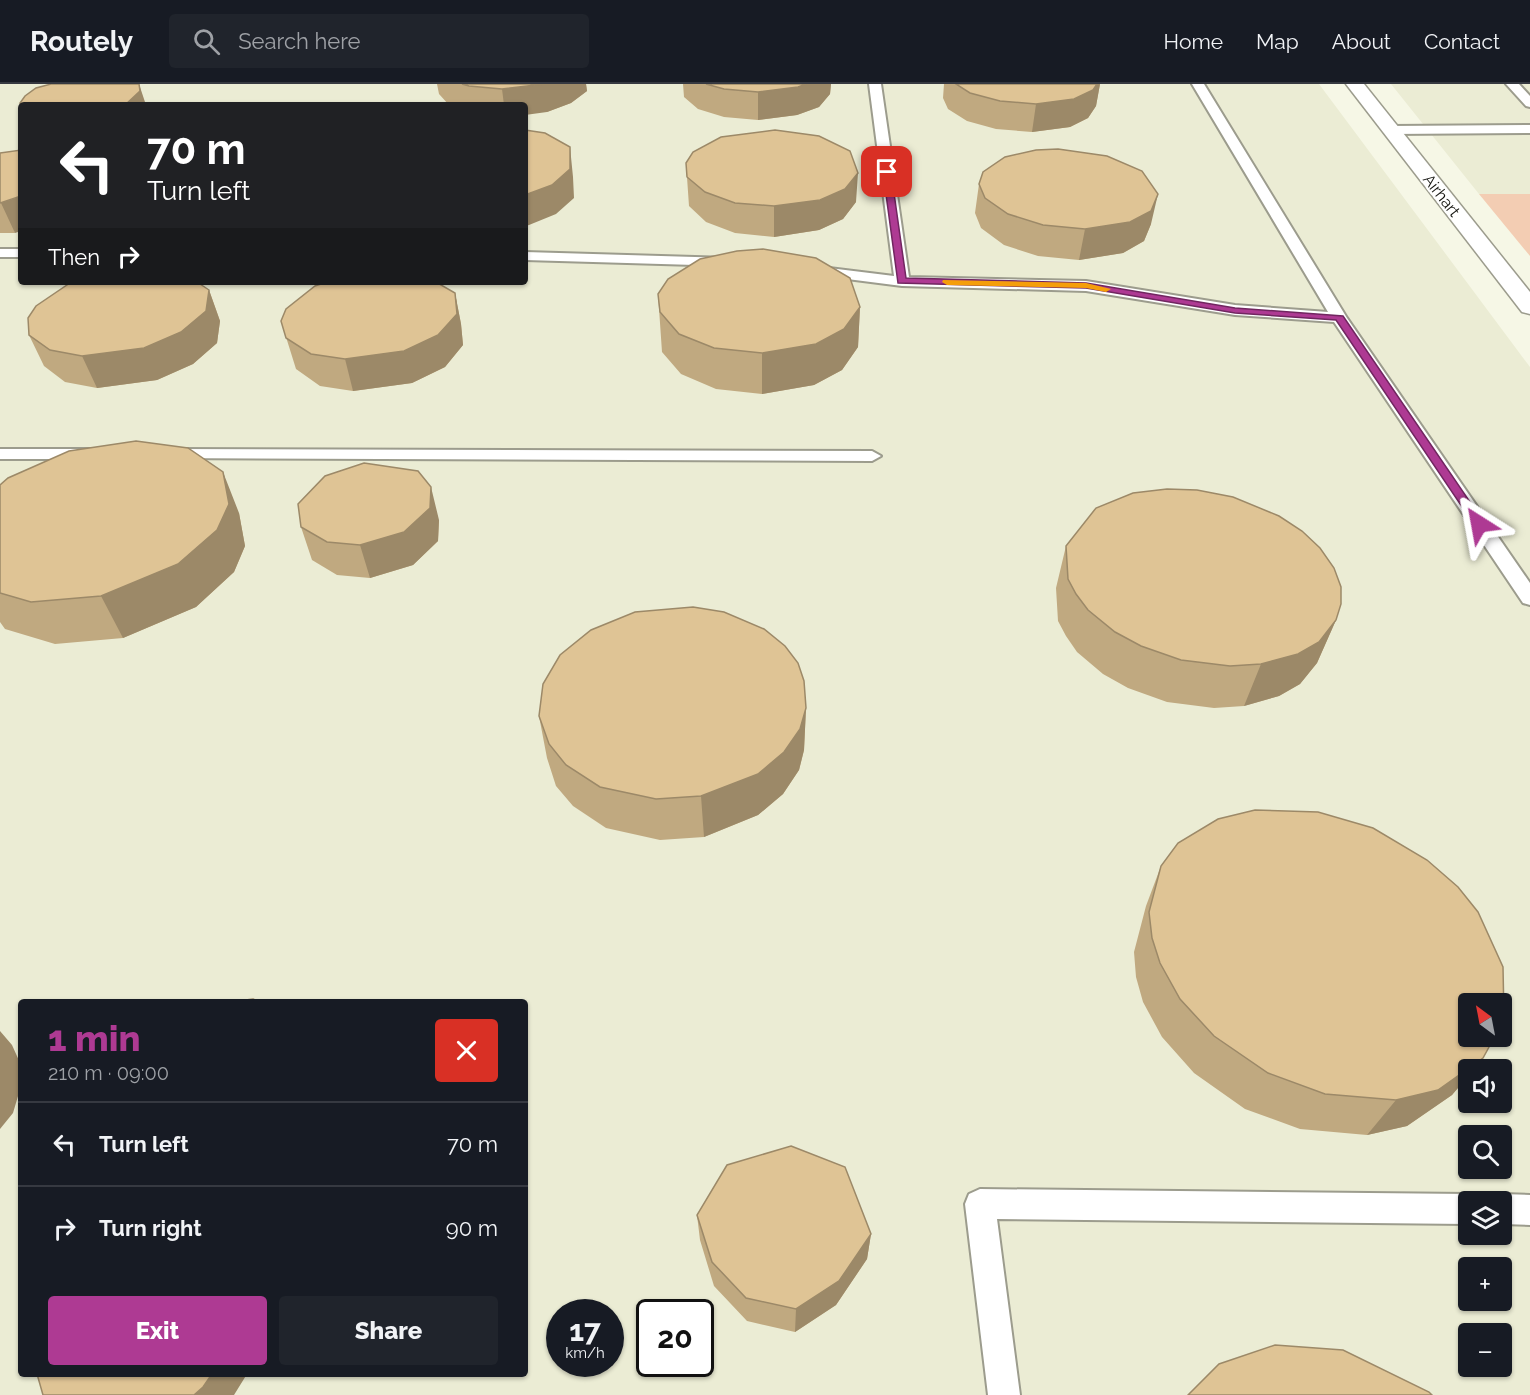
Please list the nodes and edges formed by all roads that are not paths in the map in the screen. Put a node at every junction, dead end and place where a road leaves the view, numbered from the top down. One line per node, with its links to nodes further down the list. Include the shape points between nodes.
1 (875, 84): 13 (lane)
2 (1198, 84): 15 (lane)
3 (1355, 84): 7 (street, Airhart)
4 (1512, 84): 5 (lane)
5 (1530, 103)
6 (1530, 129): 7 (lane)
7 (1391, 130): 14 (street, Airhart)
8 (0, 253): 9 (lane)
9 (18, 253)
10 (528, 256): 11 (lane)
11 (747, 264)
12 (795, 269): 13 (lane)
13 (902, 281): 15 (lane, via 1086,286 1235,310)
14 (1530, 307)
15 (1339, 318): 20 (lane)
16 (0, 454): 17 (lane)
17 (107, 454)
18 (155, 454): 19 (lane)
19 (872, 456)
20 (1530, 598)
21 (1458, 1209): 24 (lane, via 980,1204)
22 (1512, 1209): 23 (lane)
23 (1530, 1210)
24 (1004, 1395)

